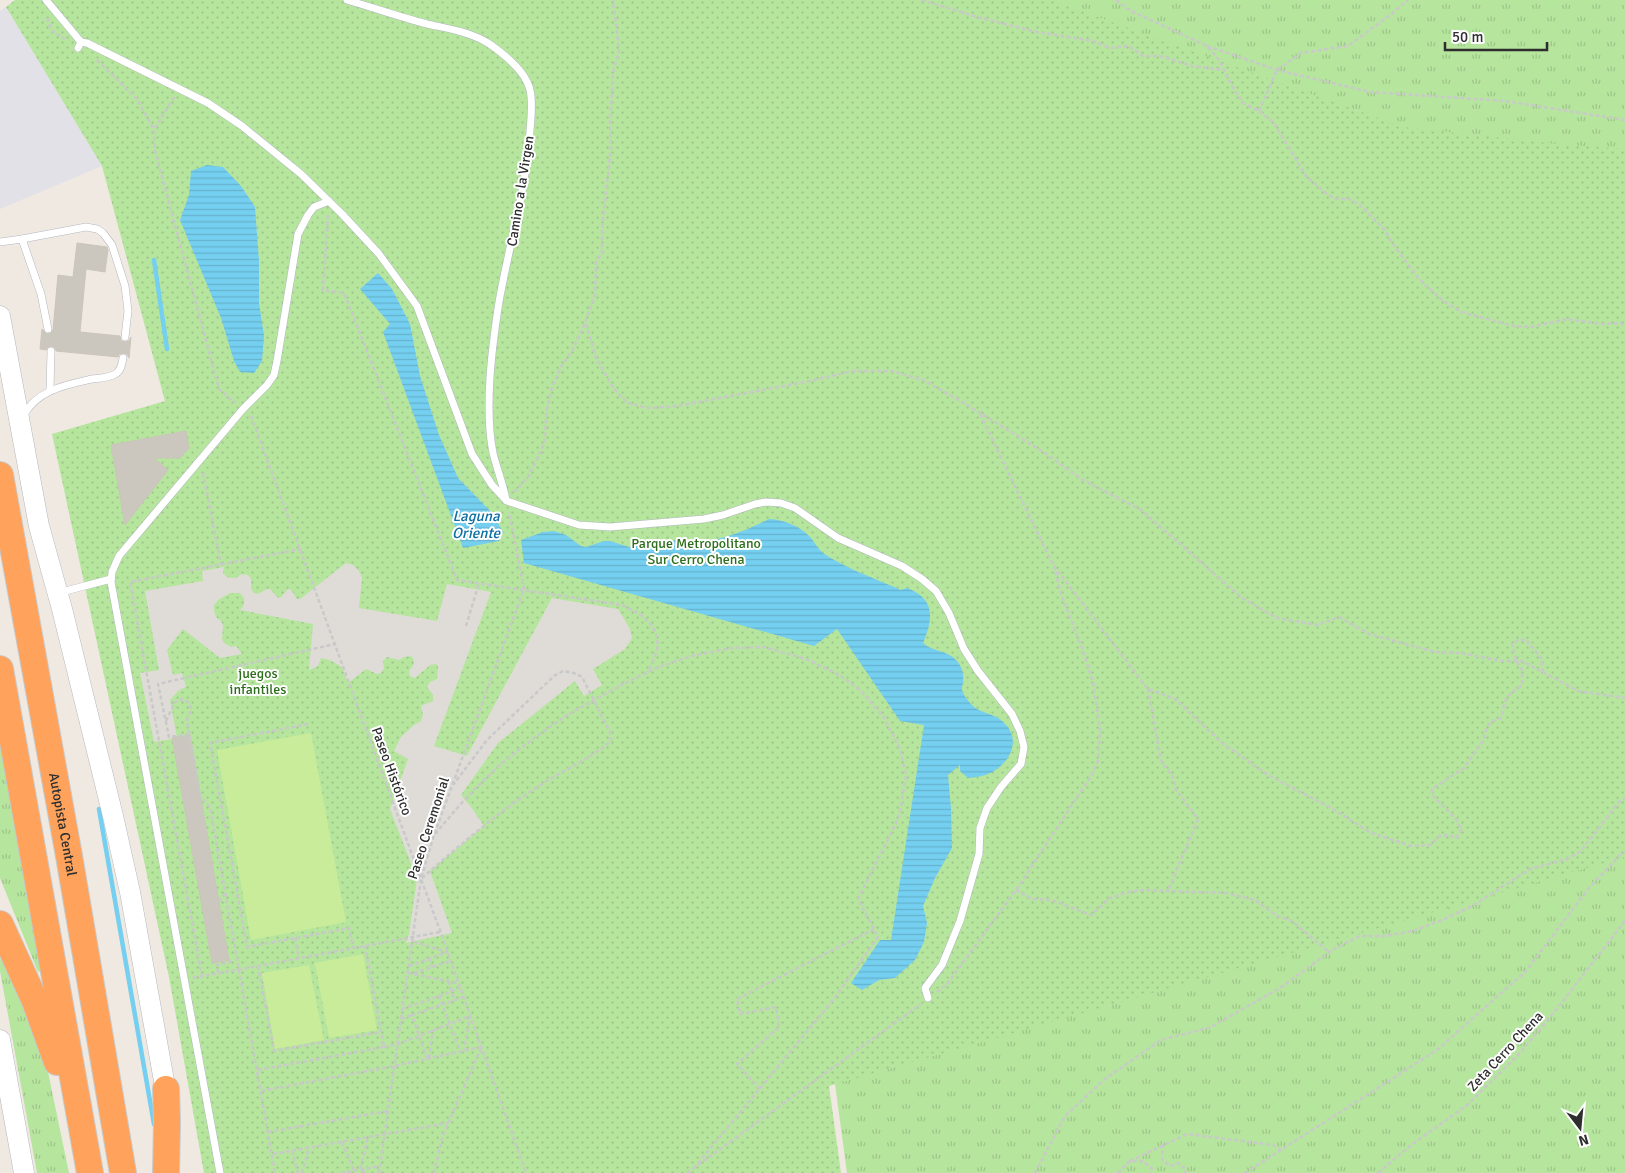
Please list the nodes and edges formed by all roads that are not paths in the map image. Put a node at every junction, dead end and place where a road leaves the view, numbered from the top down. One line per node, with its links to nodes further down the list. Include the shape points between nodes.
1 (46, 0): 3 (lane, via 80,45 87,43 208,103 242,126)
2 (347, 0): 14 (lane, Camino a la Virgen, via 468,34 490,44 523,75 530,89 528,157 499,302 490,378 493,453)
3 (329, 201): 14 (lane, via 379,254 417,306 472,454 492,486); 15 (lane, via 314,208 298,234 274,375 118,556)
4 (22, 239): 5 (lane); 7 (lane, via 41,294); 8 (lane, via 86,227 107,236 127,294)
5 (0, 242)
6 (0, 316): 12 (main road)
7 (48, 329)
8 (126, 337)
9 (51, 351): 11 (lane)
10 (123, 358): 11 (lane, via 121,368 115,374)
11 (50, 390): 12 (lane, via 29,406)
12 (20, 422): 16 (main road, via 39,526)
13 (0, 475): 25 (highway, Autopista Central)
14 (507, 501): 19 (lane, via 579,524 610,527 704,519 755,504 781,502 838,538 902,566 936,591 964,649 1012,714 1024,747 1021,764 987,808 980,828 979,854 960,921 942,965 925,988)
15 (111, 579): 16 (lane); 28 (lane)
16 (58, 593): 21 (main road, via 130,892)
17 (0, 669): 22 (highway)
18 (0, 924): 22 (highway, via 38,1009)
19 (928, 998)
20 (0, 1040): 23 (main road)
21 (166, 1089): 26 (highway); 27 (main road)
22 (84, 1140): 24 (highway)
23 (24, 1173)
24 (90, 1173)
25 (123, 1173)
26 (166, 1173)
27 (179, 1173)
28 (220, 1173)

